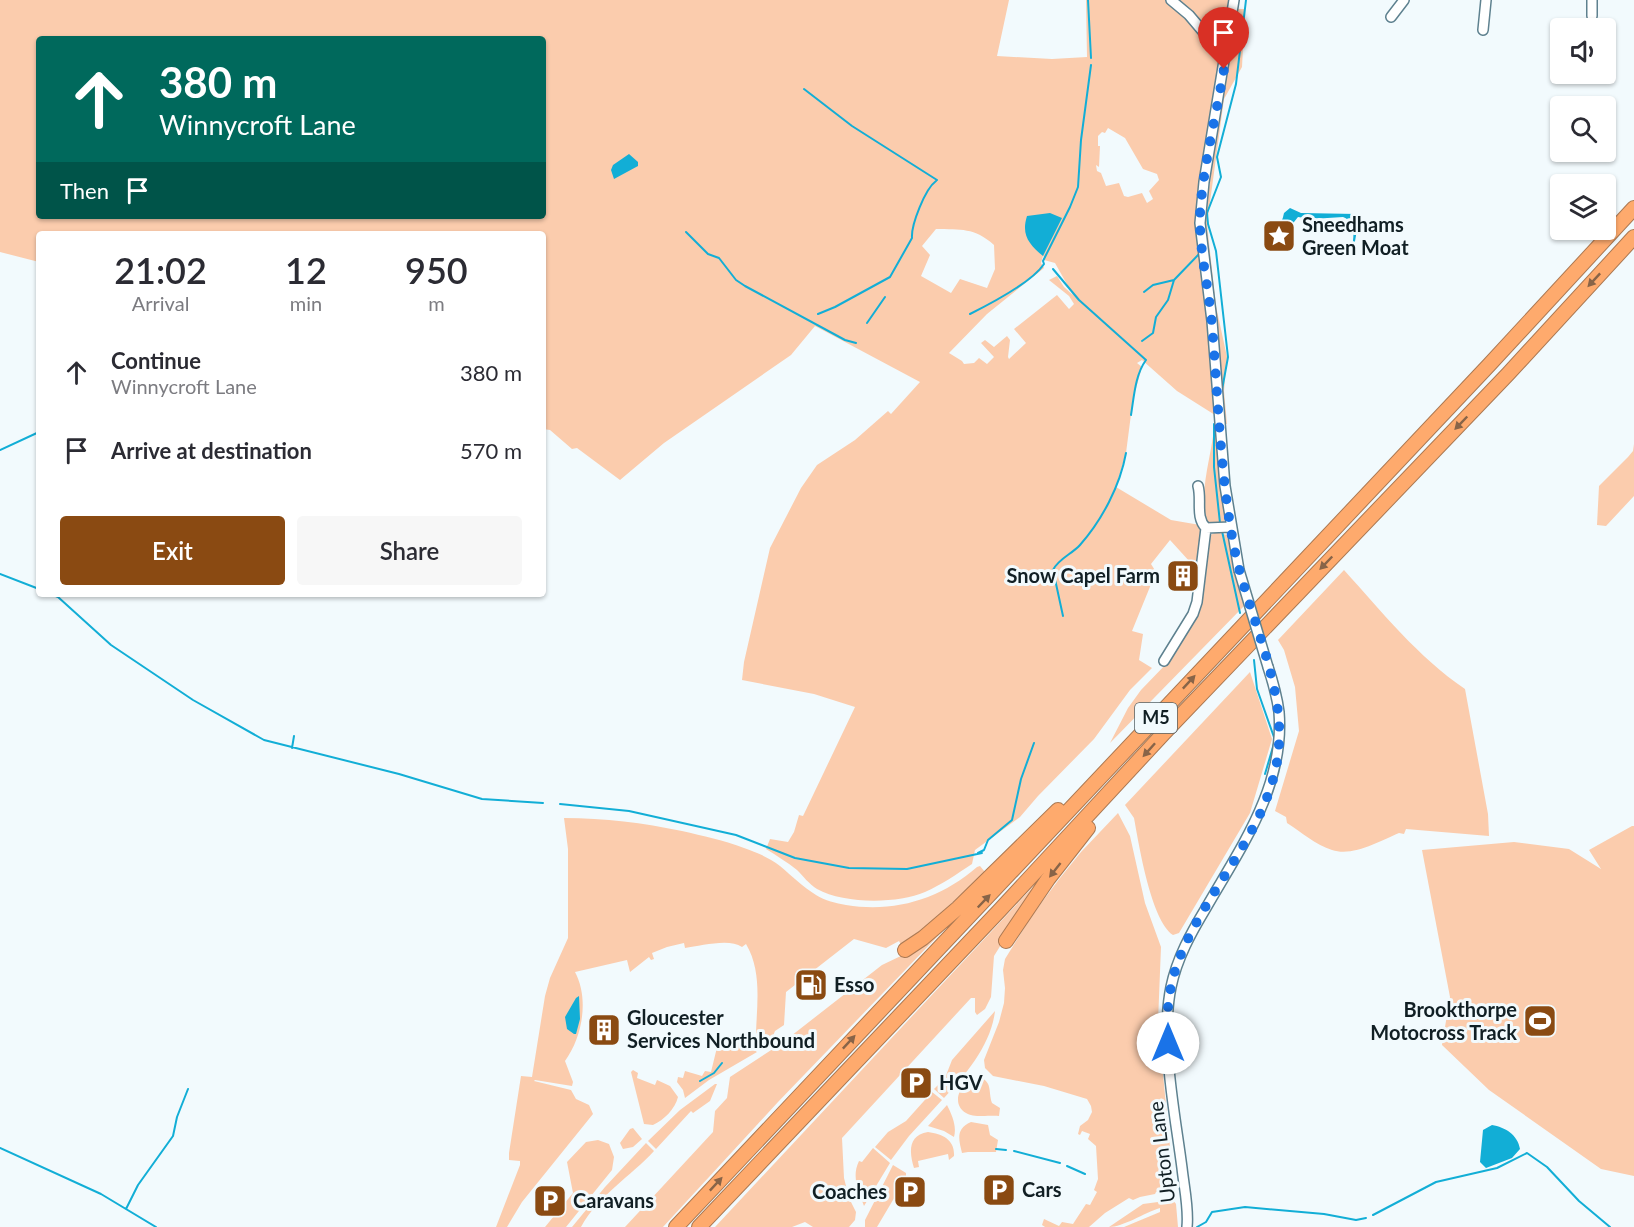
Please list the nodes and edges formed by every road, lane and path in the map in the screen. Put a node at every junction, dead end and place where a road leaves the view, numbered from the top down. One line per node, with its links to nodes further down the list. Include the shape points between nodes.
1 (1171, 0): 9 (street, via 1217,48)
2 (1234, 0): 9 (street, Upton Lane)
3 (1404, 0): 7 (street)
4 (1486, 0): 8 (street)
5 (1592, 0): 6 (street)
6 (1592, 16)
7 (1391, 17)
8 (1483, 30)
9 (1226, 51): 13 (street, Upton Lane, via 1200,223)
10 (1634, 208): 16 (highway, M5, one-way to 10)
11 (1634, 237): 17 (highway, M5, one-way to 17)
12 (1198, 486): 14 (street, via 1199,511)
13 (1231, 527): 14 (street); 22 (street, Upton Lane, bridge, via 1239,570 1279,710 1279,746 1274,777 1260,814 1190,936 1176,968 1170,996 1168,1043)
14 (1206, 528): 15 (street, via 1197,602)
15 (1164, 661)
16 (1115, 762): 19 (highway, M5, via 1076,792 958,908); 20 (highway, M5, one-way to 16)
17 (1128, 774): 18 (highway, M5, one-way to 18); 21 (highway, M5)
18 (1006, 941)
19 (905, 950)
20 (676, 1227)
21 (699, 1227)
22 (1187, 1227)

